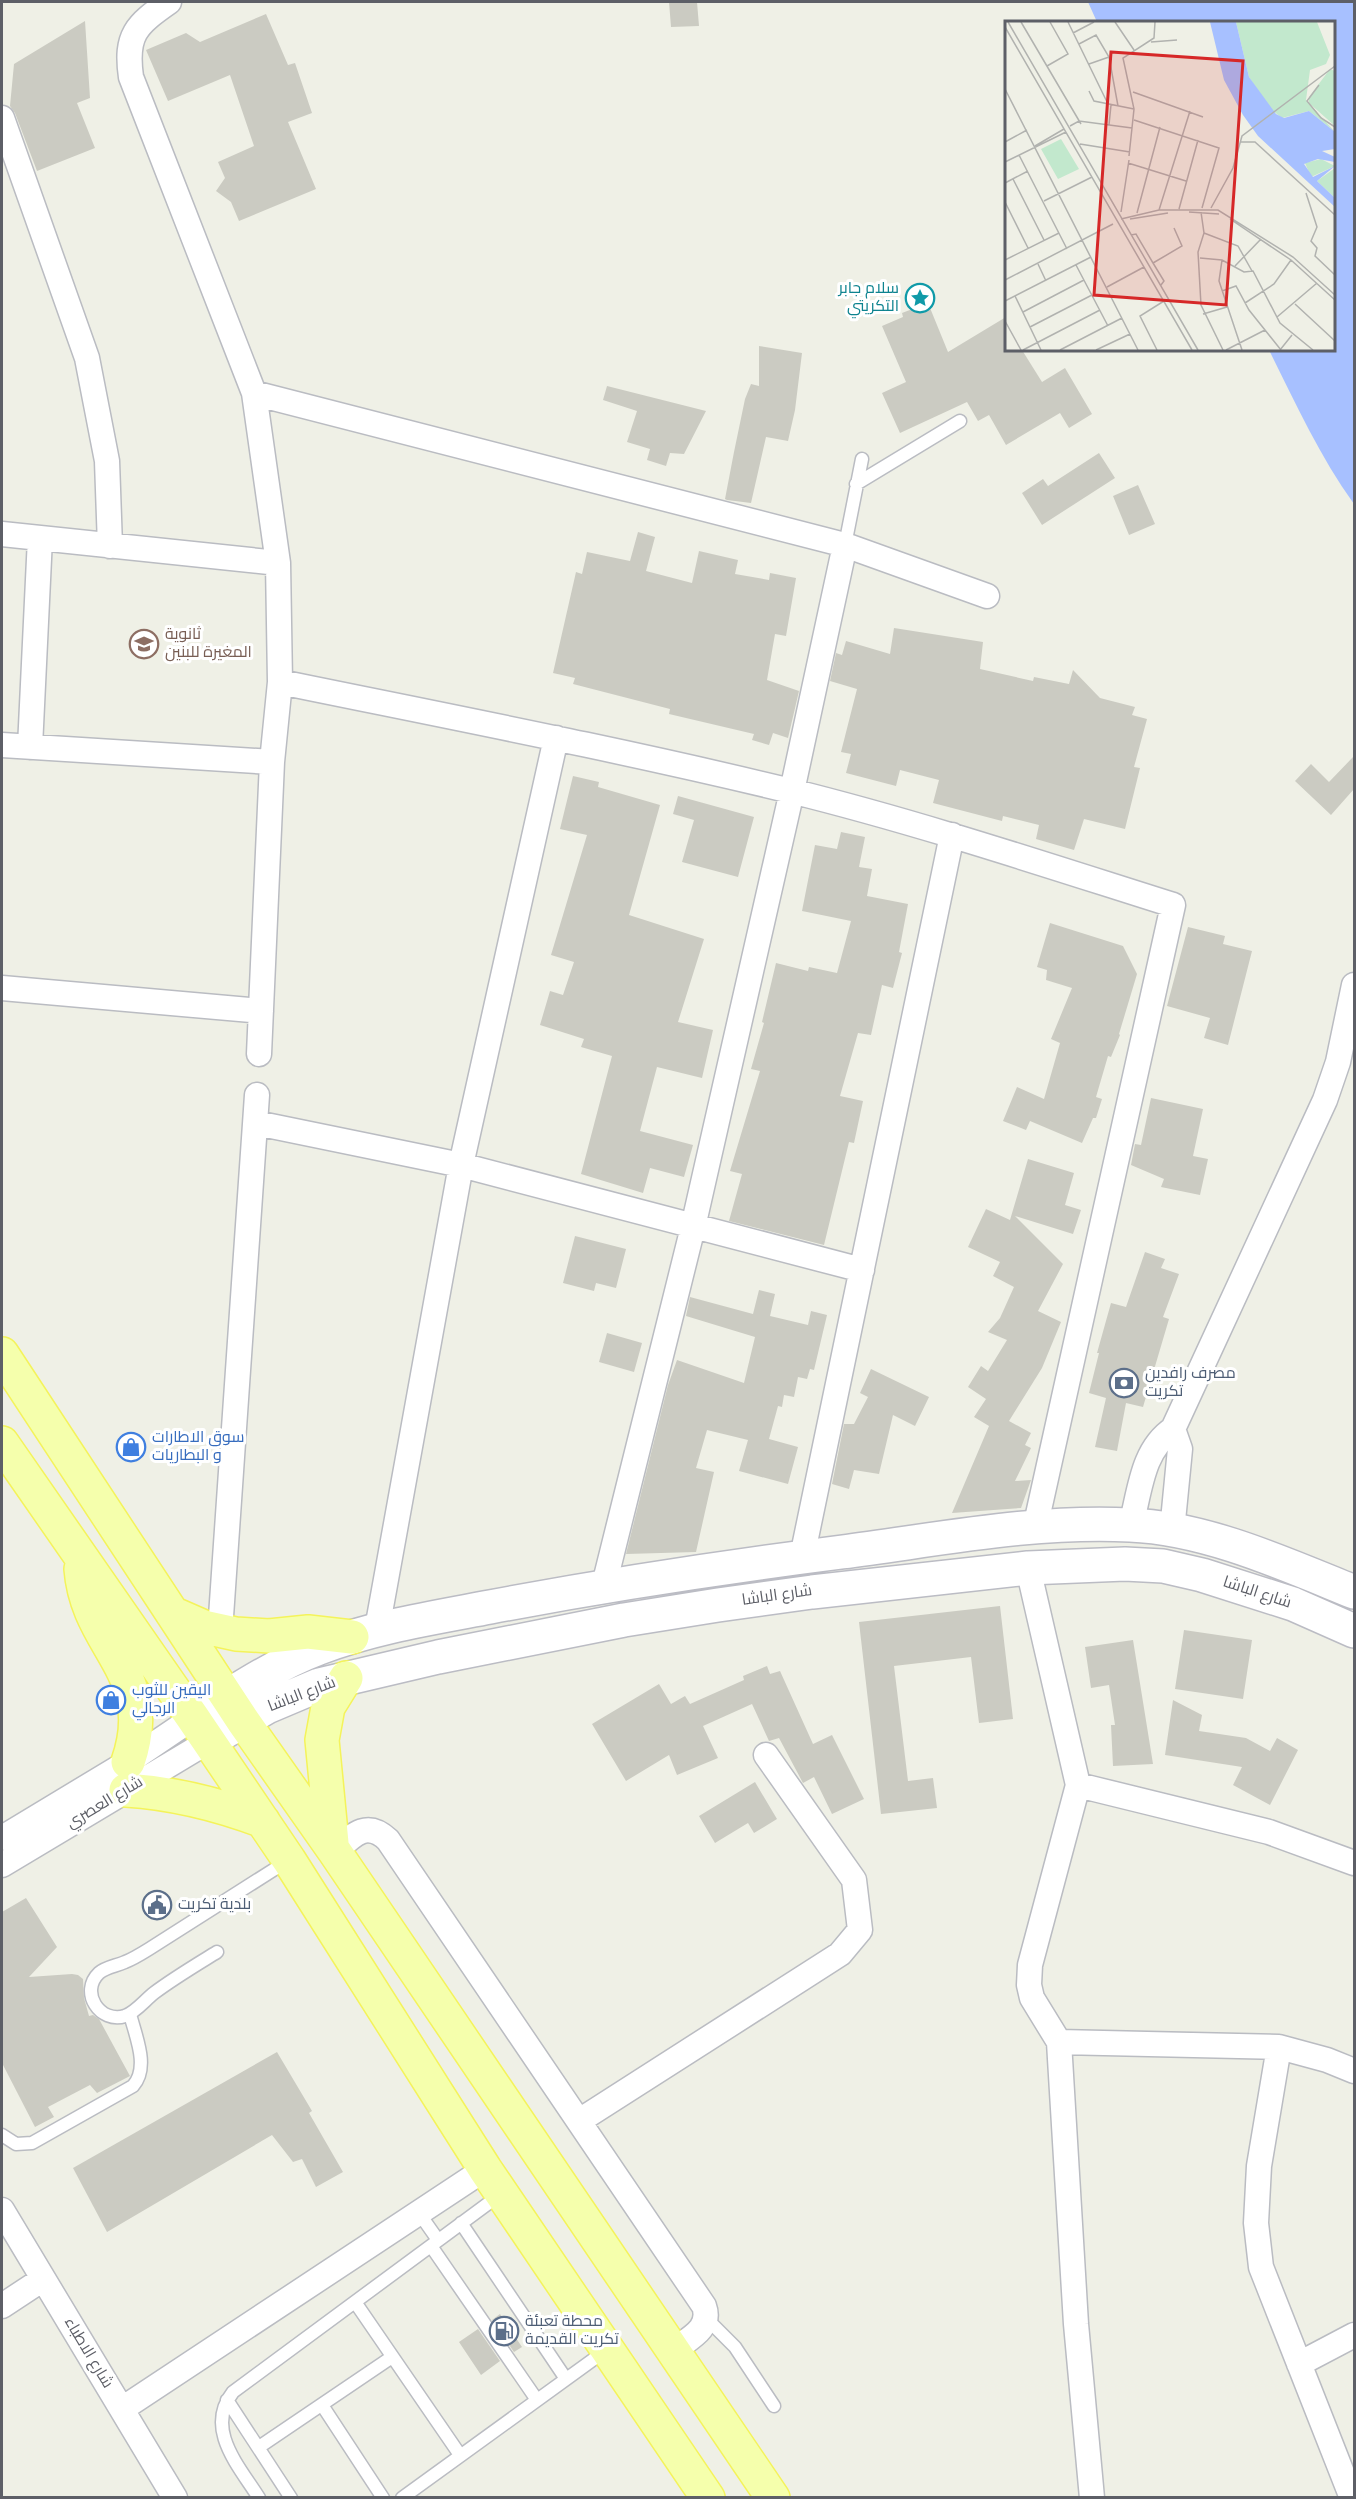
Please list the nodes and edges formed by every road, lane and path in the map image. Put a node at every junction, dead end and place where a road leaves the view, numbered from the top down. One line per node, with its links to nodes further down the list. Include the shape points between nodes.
1 (169, 2): 3 (street, via 143,20 132,36 128,58 131,77)
2 (2, 118): 10 (street, via 87,358 106,461)
3 (254, 393): 9 (street); 11 (street)
4 (960, 421): 6 (lane)
5 (862, 459): 6 (lane)
6 (856, 484): 9 (lane)
7 (3, 532): 8 (street)
8 (40, 538): 10 (street); 16 (street)
9 (845, 544): 12 (street); 18 (street)
10 (110, 546): 11 (street)
11 (278, 563): 13 (street)
12 (987, 596)
13 (280, 682): 14 (street); 17 (street)
14 (556, 738): 18 (street); 26 (street)
15 (2, 745): 16 (street)
16 (30, 747): 17 (street)
17 (272, 762): 22 (street)
18 (792, 791): 19 (street); 27 (street)
19 (951, 835): 28 (street); 33 (street, via 1173,905)
20 (1354, 985): 30 (street, via 1338,1062 1325,1100)
21 (2, 988): 22 (street)
22 (261, 1011): 23 (street)
23 (259, 1054)
24 (257, 1095): 25 (street)
25 (255, 1123): 26 (street); 42 (street)
26 (461, 1165): 27 (street); 43 (street)
27 (693, 1227): 28 (street); 38 (street)
28 (862, 1270): 36 (street)
29 (2, 1354): 40 (main road)
30 (1173, 1429): 32 (street, via 1149,1454); 34 (street, via 1180,1449)
31 (2, 1443): 35 (main road)
32 (1131, 1525): 33 (main road); 34 (main road)
33 (1035, 1528): 36 (main road)
34 (1172, 1531): 39 (main road, via 1244,1550)
35 (79, 1555): 46 (main road); 48 (main road, via 86,1599 94,1620 132,1688 137,1725)
36 (802, 1557): 38 (main road)
37 (1028, 1568): 41 (main road, شارع الباشا, via 1163,1566 1282,1600); 44 (main road, شارع الباشا, via 718,1605 531,1638); 49 (street)
38 (604, 1585): 43 (main road)
39 (1354, 1592)
40 (172, 1613): 42 (main road); 45 (main road)
41 (1354, 1631)
42 (220, 1632): 43 (main road, via 253,1636)
43 (364, 1633): 45 (main road, via 287,1662)
44 (346, 1678): 45 (main road, شارع الباشا); 52 (main road, via 328,1707 322,1740)
45 (235, 1708): 46 (main road); 52 (main road)
46 (201, 1730): 48 (street, شارع العصري); 50 (main road)
47 (766, 1755): 61 (street, via 854,1880 860,1930 840,1954)
48 (127, 1776): 50 (main road); 51 (street, شارع العصري); 55 (street, شارع العصري)
49 (1078, 1785): 54 (street, via 1269,1832); 58 (street, via 1030,1965 1032,1998)
50 (263, 1821): 53 (main road)
51 (2, 1838)
52 (334, 1849): 61 (street, via 365,1830 378,1832 388,1840); 74 (main road)
53 (289, 1860): 57 (lane, via 141,1954 100,1972 91,1990 94,2004 110,2016); 63 (main road)
54 (1354, 1863)
55 (2, 1865)
56 (217, 1952): 57 (lane)
57 (130, 2014): 62 (lane, via 142,2068 133,2086 32,2143 16,2144)
58 (1059, 2042): 59 (street); 92 (street, via 1076,2324)
59 (1279, 2047): 60 (street); 76 (street, via 1259,2166 1257,2223 1262,2267)
60 (1354, 2071)
61 (579, 2121): 71 (street, via 704,2306)
62 (2, 2135)
63 (494, 2181): 65 (street); 66 (lane); 73 (main road)
64 (2, 2210): 68 (street, شارع الاطباء)
65 (419, 2213): 67 (lane); 82 (street)
66 (461, 2223): 67 (lane); 77 (lane)
67 (434, 2243): 69 (lane); 79 (lane)
68 (44, 2279): 70 (street); 82 (street, شارع الاطباء)
69 (355, 2302): 75 (lane); 78 (lane, via 241,2386)
70 (2, 2306)
71 (706, 2318): 74 (street, via 702,2328); 81 (lane, via 735,2347)
72 (1354, 2335): 76 (street)
73 (608, 2349): 77 (lane); 90 (main road)
74 (674, 2350): 91 (main road)
75 (392, 2357): 80 (lane); 84 (lane)
76 (1299, 2364): 93 (street)
77 (566, 2379): 79 (lane)
78 (228, 2400): 83 (lane); 86 (lane, via 221,2422 222,2434)
79 (537, 2400): 84 (lane)
80 (322, 2404): 83 (lane); 88 (lane)
81 (774, 2406)
82 (122, 2409): 85 (street, شارع الاطباء)
83 (259, 2447): 87 (lane)
84 (460, 2455): 89 (lane)
85 (175, 2498)
86 (259, 2498)
87 (291, 2498)
88 (383, 2498)
89 (402, 2498)
90 (708, 2498)
91 (773, 2498)
92 (1092, 2498)
93 (1352, 2498)

